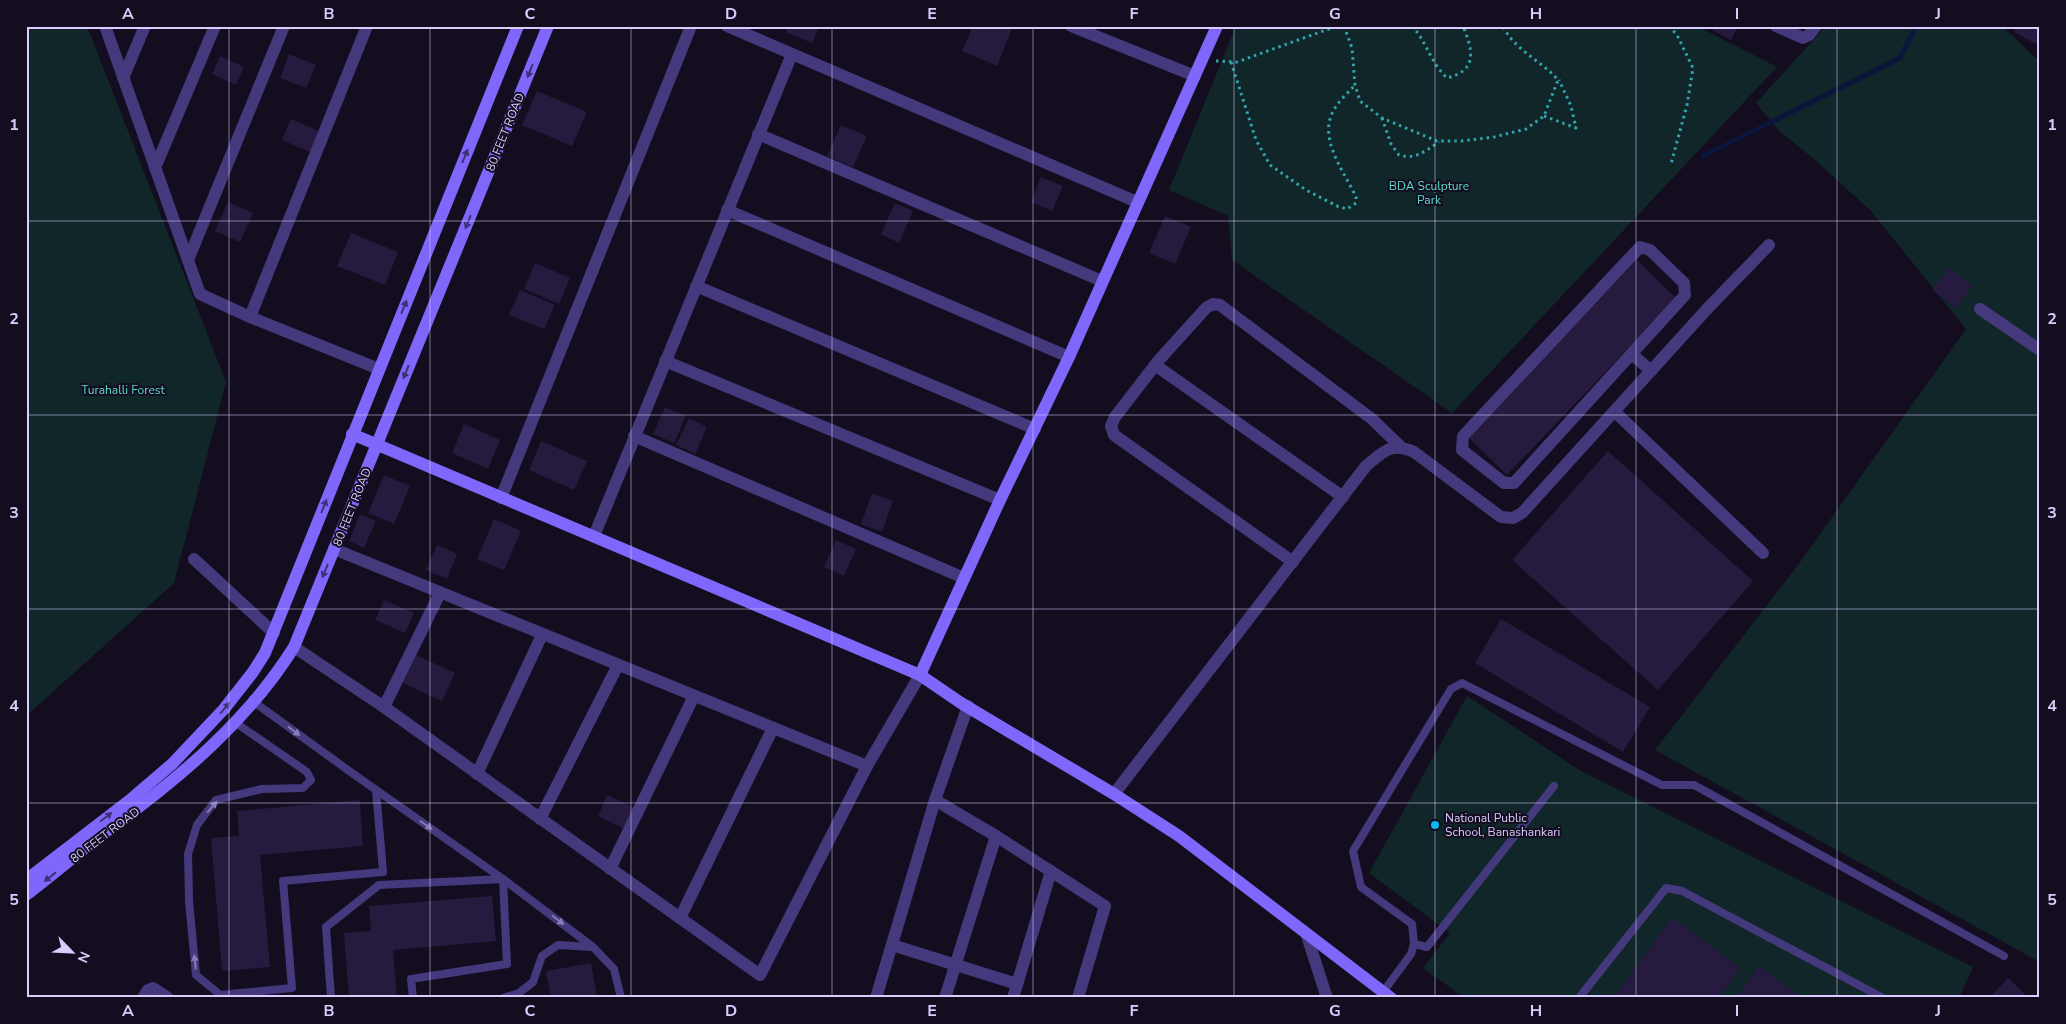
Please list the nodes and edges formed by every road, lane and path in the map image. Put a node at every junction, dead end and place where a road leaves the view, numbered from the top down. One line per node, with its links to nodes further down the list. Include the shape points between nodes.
1 (105, 26): 24 (street)
2 (145, 26): 24 (street)
3 (215, 26): 32 (street)
4 (284, 26): 36 (street)
5 (367, 26): 40 (street)
6 (518, 26): 46 (main road, 80 FEET ROAD, one-way to 6)
7 (548, 26): 52 (main road, 80 FEET ROAD, one-way to 52)
8 (691, 26): 55 (street)
9 (727, 26): 20 (street)
10 (1071, 26): 23 (street)
11 (1217, 26): 21 (main road)
12 (1337, 26): 22 (path)
13 (1344, 26): 26 (path, via 1352,48)
14 (1412, 26): 15 (path, via 1436,68 1447,78 1460,74 1469,64 1471,46)
15 (1463, 26)
16 (1503, 26): 25 (path, via 1508,36)
17 (1669, 26): 31 (path, via 1693,68 1687,105)
18 (1776, 26): 19 (street, via 1803,38)
19 (1816, 26)
20 (792, 54): 29 (street); 33 (street)
21 (1202, 60): 22 (path); 23 (main road)
22 (1230, 62): 26 (path, via 1256,140 1270,165 1306,190 1347,209 1356,203 1356,197 1331,146 1327,129 1335,108)
23 (1195, 76): 33 (main road)
24 (123, 78): 32 (street)
25 (1558, 80): 27 (path); 27 (path, via 1571,106 1576,128)
26 (1355, 85): 28 (path, via 1360,101)
27 (1544, 116): 30 (path, via 1526,129 1494,137)
28 (1382, 118): 30 (path); 30 (path, via 1399,156 1420,155)
29 (758, 134): 34 (street); 37 (street)
30 (1439, 141)
31 (1670, 164)
32 (155, 168): 36 (street)
33 (1137, 202): 37 (main road)
34 (727, 210): 38 (street); 43 (street)
35 (1769, 245): 47 (street)
36 (188, 260): 40 (street, via 200,294)
37 (1102, 281): 43 (main road)
38 (696, 286): 44 (street); 49 (street)
39 (1980, 308): 41 (street)
40 (250, 318): 46 (street)
41 (2040, 350)
42 (1632, 354): 42 (street, via 1514,483 1504,484 1462,450 1463,436 1640,247 1650,250 1684,283 1685,295); 47 (street)
43 (1069, 357): 49 (main road)
44 (665, 361): 51 (street); 56 (street)
45 (1155, 365): 53 (street, via 1206,308 1220,305 1372,419); 54 (street); 61 (street, via 1115,417 1114,435)
46 (379, 369): 50 (main road, 80 FEET ROAD)
47 (1651, 371): 48 (street)
48 (1615, 412): 53 (street, via 1522,513 1513,518 1501,517 1414,452); 59 (street)
49 (1035, 429): 56 (main road)
50 (352, 434): 52 (main road); 64 (main road, 80 FEET ROAD, one-way to 50)
51 (634, 436): 57 (street); 62 (street)
52 (377, 445): 55 (main road); 58 (main road, 80 FEET ROAD)
53 (1401, 447): 54 (street, via 1387,449 1366,466)
54 (1343, 497): 61 (street)
55 (501, 498): 57 (main road)
56 (1000, 500): 62 (main road)
57 (594, 536): 68 (main road)
58 (334, 550): 63 (street); 66 (main road, 80 FEET ROAD, one-way to 66)
59 (1763, 553)
60 (194, 559): 64 (street)
61 (1293, 562): 79 (street)
62 (964, 578): 68 (main road)
63 (440, 593): 65 (street); 72 (street)
64 (274, 633): 83 (main road, 80 FEET ROAD, one-way to 64, via 151,783 224,709 253,672)
65 (542, 635): 67 (street); 76 (street)
66 (294, 647): 70 (main road, 80 FEET ROAD); 72 (street)
67 (618, 665): 69 (street); 81 (street)
68 (920, 675): 71 (main road); 75 (street)
69 (694, 696): 74 (street); 84 (street)
70 (254, 702): 73 (main road, 80 FEET ROAD); 78 (lane, one-way to 78)
71 (965, 704): 79 (main road); 80 (street)
72 (384, 708): 76 (street)
73 (236, 723): 83 (main road, 80 FEET ROAD, via 159,793); 98 (lane, one-way to 73, via 196,975 188,854 197,825 216,800 262,789 303,788 311,780 307,772)
74 (773, 728): 75 (street); 89 (street)
75 (867, 766): 89 (street, via 760,975)
76 (477, 774): 81 (street)
77 (1554, 786): 91 (lane, via 1427,947)
78 (376, 790): 86 (lane, one-way to 86); 98 (lane, via 383,872 283,881 292,988)
79 (1114, 794): 90 (main road, via 1179,836)
80 (935, 800): 82 (street); 92 (street)
81 (540, 819): 84 (street)
82 (996, 836): 85 (street); 95 (street)
83 (84, 842): 87 (main road, 80 FEET ROAD); 88 (main road, 80 FEET ROAD, one-way to 88)
84 (610, 868): 89 (street)
85 (1051, 871): 96 (street); 108 (street, via 1104,906)
86 (503, 879): 93 (lane, one-way to 93); 101 (lane, via 379,885 326,927); 102 (lane, via 507,964 411,979)
87 (26, 880)
88 (26, 896)
89 (680, 918)
90 (1307, 936): 97 (main road); 109 (street)
91 (1414, 944): 94 (lane, via 1412,924 1361,887 1353,851 1451,689 1462,683 1662,785 1694,785); 97 (lane)
92 (892, 945): 95 (street); 105 (street)
93 (593, 947): 103 (lane, via 558,945 542,956 533,982 519,993); 104 (lane, via 614,969)
94 (2004, 956)
95 (956, 965): 96 (street); 106 (street)
96 (1017, 984): 107 (street)
97 (1387, 995)
98 (222, 996)
99 (143, 998): 100 (street, via 153,988)
100 (168, 998)
101 (331, 998)
102 (413, 998)
103 (503, 998)
104 (621, 998)
105 (876, 998)
106 (945, 998)
107 (1013, 998)
108 (1078, 998)
109 (1327, 998)
110 (1580, 998): 111 (lane, via 1666,888 1682,891)
111 (1884, 998)

